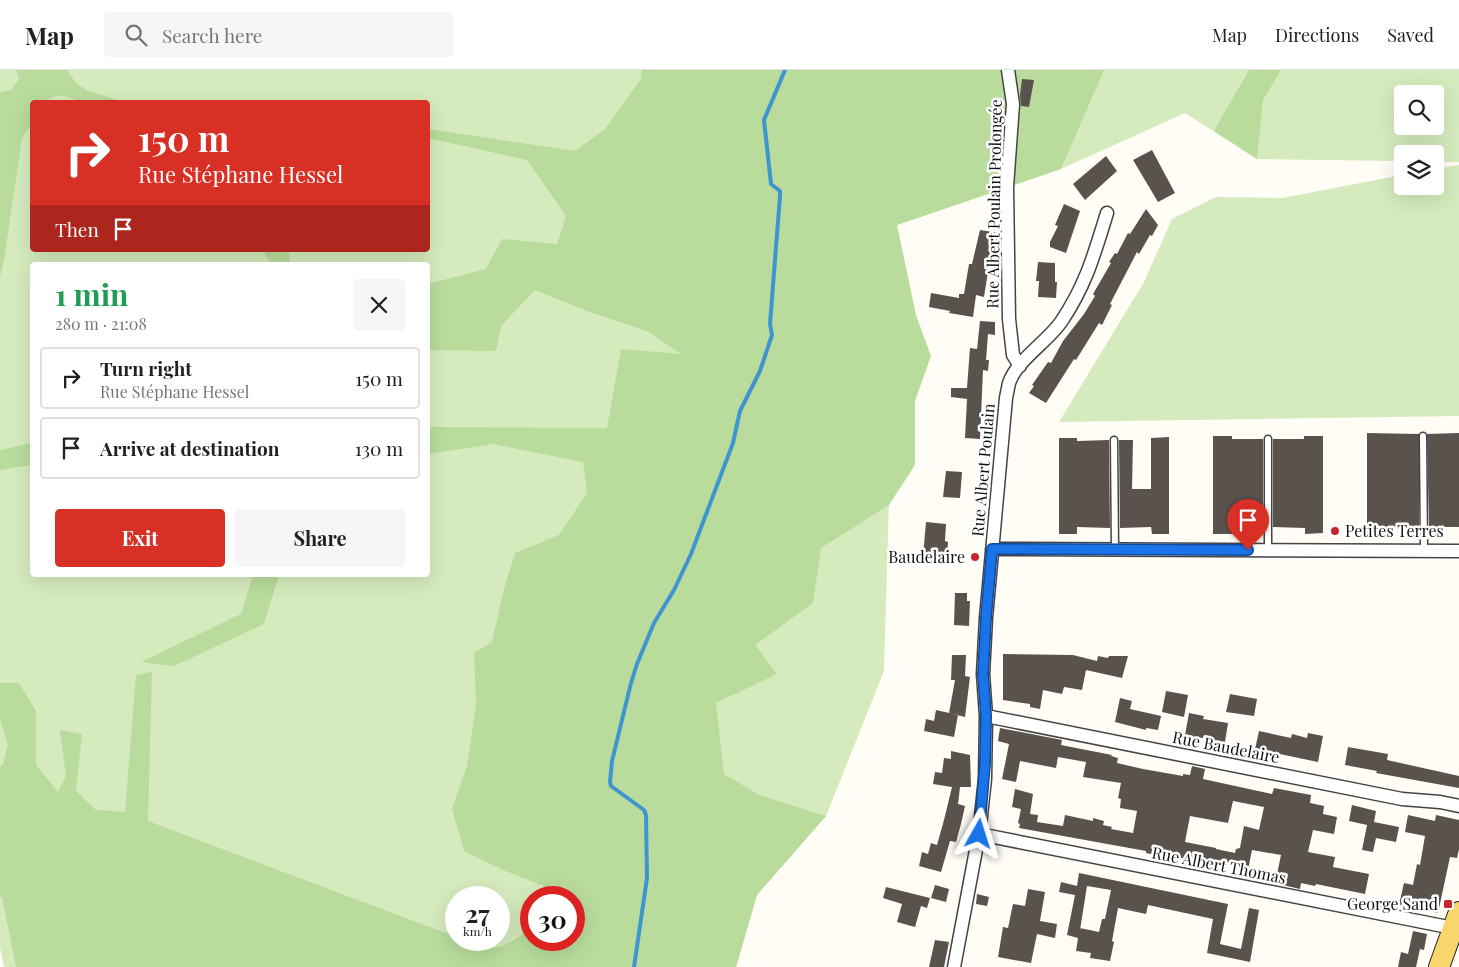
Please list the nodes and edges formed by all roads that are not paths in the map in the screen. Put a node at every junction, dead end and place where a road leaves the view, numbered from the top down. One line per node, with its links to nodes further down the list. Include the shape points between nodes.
1 (1008, 70): 3 (street, Rue Albert Poulain Prolongée, via 1013,104 1007,187 1009,319 1013,356)
2 (1107, 213): 3 (street, Rue Albert Poulain, via 1091,268 1077,297 1059,324)
3 (1020, 366): 7 (street, Rue Albert Poulain, via 1010,381 1006,398)
4 (1423, 436): 10 (lane)
5 (1268, 439): 9 (lane)
6 (1114, 440): 8 (lane)
7 (992, 549): 8 (street); 12 (street, Rue Albert Poulain, via 983,674)
8 (1115, 550): 9 (street)
9 (1268, 550): 10 (street)
10 (1424, 551): 11 (street)
11 (1459, 551)
12 (986, 716): 13 (street, Rue Baudelaire, via 1402,799); 14 (street, Rue Albert Poulain, via 985,779)
13 (1459, 806)
14 (979, 834): 15 (street, Rue Albert Thomas); 16 (street, Rue Albert Poulain)
15 (1456, 922): 17 (main road)
16 (954, 967)
17 (1439, 967)

